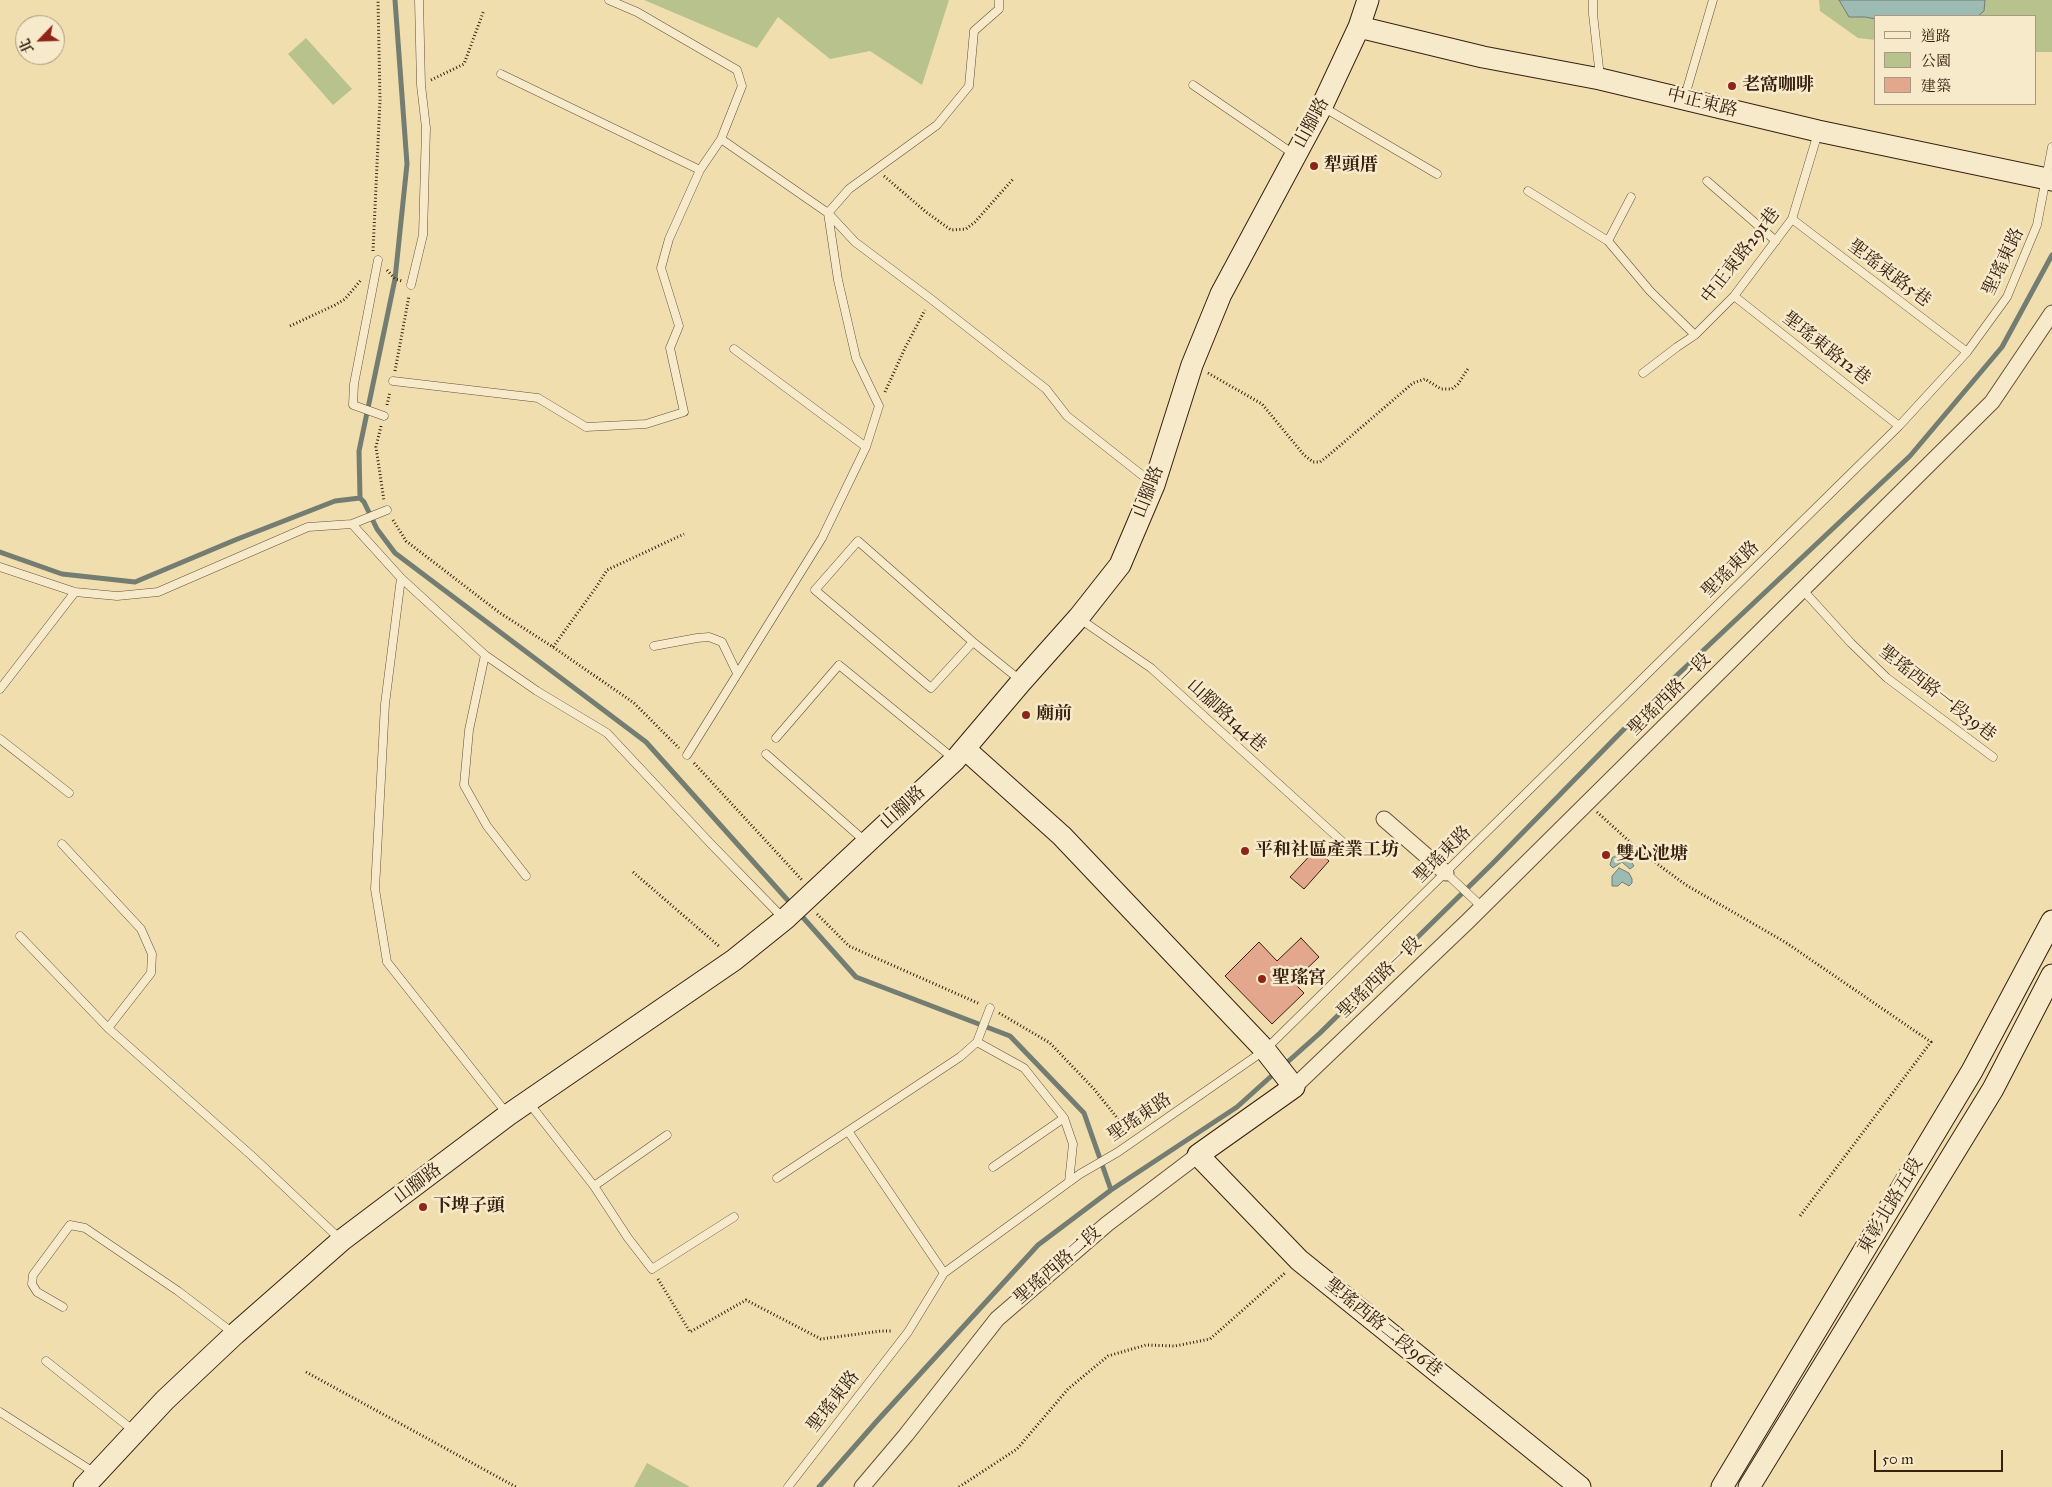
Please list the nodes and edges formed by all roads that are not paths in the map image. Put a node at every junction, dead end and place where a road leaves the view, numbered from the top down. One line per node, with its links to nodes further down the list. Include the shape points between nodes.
1 (419, 0): 28 (lane, via 426,128 423,235)
2 (609, 0): 14 (lane, via 637,12 737,70 742,86)
3 (999, 0): 23 (lane, via 999,9 974,30 969,86 937,125 849,189)
4 (1368, 0): 7 (main road, 山腳路)
5 (1593, 0): 9 (lane)
6 (1713, 0): 11 (lane)
7 (1359, 27): 9 (main road, 中正東路, via 1484,57); 12 (main road, 山腳路)
8 (501, 74): 17 (lane)
9 (1600, 79): 11 (main road, 中正東路)
10 (1193, 85): 16 (lane)
11 (1684, 98): 13 (main road, 中正東路)
12 (1322, 106): 16 (main road, 山腳路); 18 (lane)
13 (1818, 131): 19 (main road, 中正東路); 24 (lane, 中正東路291巷)
14 (721, 139): 17 (lane); 23 (lane)
15 (2052, 147): 19 (lane, 聖瑤東路)
16 (1295, 155): 39 (main road, 山腳路, via 1221,294 1192,364)
17 (700, 170): 35 (lane, via 669,239 661,268 679,326 670,348 684,412 646,424 586,428 538,398)
18 (1437, 174)
19 (2048, 179): 33 (lane, 聖瑤東路, via 2037,225 2007,297)
20 (1707, 181): 25 (lane)
21 (1528, 191): 26 (lane)
22 (1631, 197): 26 (lane)
23 (828, 213): 38 (lane, via 838,280 856,358 879,406); 39 (lane, via 855,242 1046,389 1067,416)
24 (1792, 219): 25 (lane, 中正東路291巷); 33 (lane, 聖瑤東路5巷)
25 (1776, 240): 29 (lane, 中正東路291巷)
26 (1608, 241): 31 (lane, via 1650,291)
27 (378, 260): 36 (lane, via 354,384 353,405)
28 (411, 285)
29 (1734, 296): 31 (lane, 中正東路291巷); 37 (lane, 聖瑤東路12巷)
30 (2052, 313): 44 (street, 聖瑤西路一段, via 1992,402)
31 (1695, 335): 34 (lane, 中正東路291巷)
32 (734, 349): 38 (lane)
33 (1967, 352): 37 (lane, 聖瑤東路)
34 (1643, 373)
35 (393, 381)
36 (384, 416)
37 (1899, 426): 64 (lane, 聖瑤東路)
38 (866, 447): 50 (lane, via 822,538)
39 (1154, 485): 46 (main road, 山腳路, via 1120,565)
40 (387, 510): 41 (lane)
41 (352, 524): 43 (lane); 45 (lane, via 308,527 158,592 118,596)
42 (0, 567): 45 (lane)
43 (401, 578): 49 (lane); 77 (lane, via 385,704 375,889 387,962)
44 (1802, 589): 58 (lane, 聖瑤西路一段39巷, via 1887,678); 66 (street, 聖瑤西路一段)
45 (75, 592): 52 (lane)
46 (1079, 618): 51 (main road, 山腳路); 63 (lane, 山腳路144巷, via 1150,668)
47 (973, 642): 47 (lane, via 931,688 815,590 858,541); 51 (lane)
48 (654, 646): 50 (lane, via 709,637 722,642)
49 (485, 656): 65 (lane, via 469,730 464,785 487,826); 67 (lane, via 607,733)
50 (737, 674): 57 (lane)
51 (1022, 681): 56 (main road, 山腳路)
52 (0, 689)
53 (776, 738): 56 (lane, via 839,664)
54 (0, 739): 59 (lane)
55 (766, 754): 61 (lane)
56 (960, 754): 61 (main road, 山腳路); 74 (main road, via 1062,836)
57 (687, 755)
58 (1993, 757)
59 (69, 793)
60 (1384, 819): 64 (street)
61 (866, 842): 67 (main road, 山腳路)
62 (62, 844): 72 (lane, via 140,929 152,954 151,973)
63 (1346, 845)
64 (1446, 873): 66 (lane); 74 (lane, 聖瑤東路)
65 (526, 876)
66 (1482, 907): 75 (street, 聖瑤西路一段)
67 (785, 919): 76 (main road, 山腳路, via 734,960)
68 (2052, 920): 98 (main road, 東彰北路五段, via 1972,1071)
69 (20, 936): 72 (lane)
70 (2052, 975): 99 (main road, 東彰北路五段, via 1993,1089)
71 (990, 1008): 73 (lane)
72 (108, 1028): 87 (lane)
73 (977, 1042): 78 (lane, via 1024,1068); 79 (lane, via 960,1057)
74 (1267, 1053): 75 (main road); 84 (lane, 聖瑤東路)
75 (1294, 1087): 81 (main road, 聖瑤西路二段)
76 (528, 1102): 77 (main road, 山腳路); 85 (lane)
77 (508, 1115): 87 (main road, 山腳路)
78 (1064, 1118): 82 (lane); 84 (lane, via 1073,1144)
79 (848, 1131): 83 (lane); 88 (lane)
80 (667, 1134): 85 (lane)
81 (1198, 1156): 96 (street, 聖瑤西路二段, via 1107,1224 997,1319); 97 (main road, 聖瑤西路二段96巷, via 1299,1260)
82 (993, 1167)
83 (777, 1178)
84 (1069, 1182): 88 (lane, 聖瑤東路)
85 (594, 1186): 86 (lane, via 652,1269)
86 (734, 1217)
87 (342, 1240): 90 (main road, 山腳路)
88 (944, 1272): 95 (lane, 聖瑤東路, via 908,1332)
89 (63, 1307): 90 (lane, via 37,1292 32,1284 33,1275 70,1225 85,1228 178,1290)
90 (235, 1334): 93 (main road, 山腳路)
91 (46, 1361): 93 (lane)
92 (0, 1412): 94 (lane)
93 (134, 1431): 94 (main road, 山腳路)
94 (90, 1480)
95 (788, 1487)
96 (862, 1487)
97 (1580, 1487)
98 (1722, 1487)
99 (1749, 1487)

